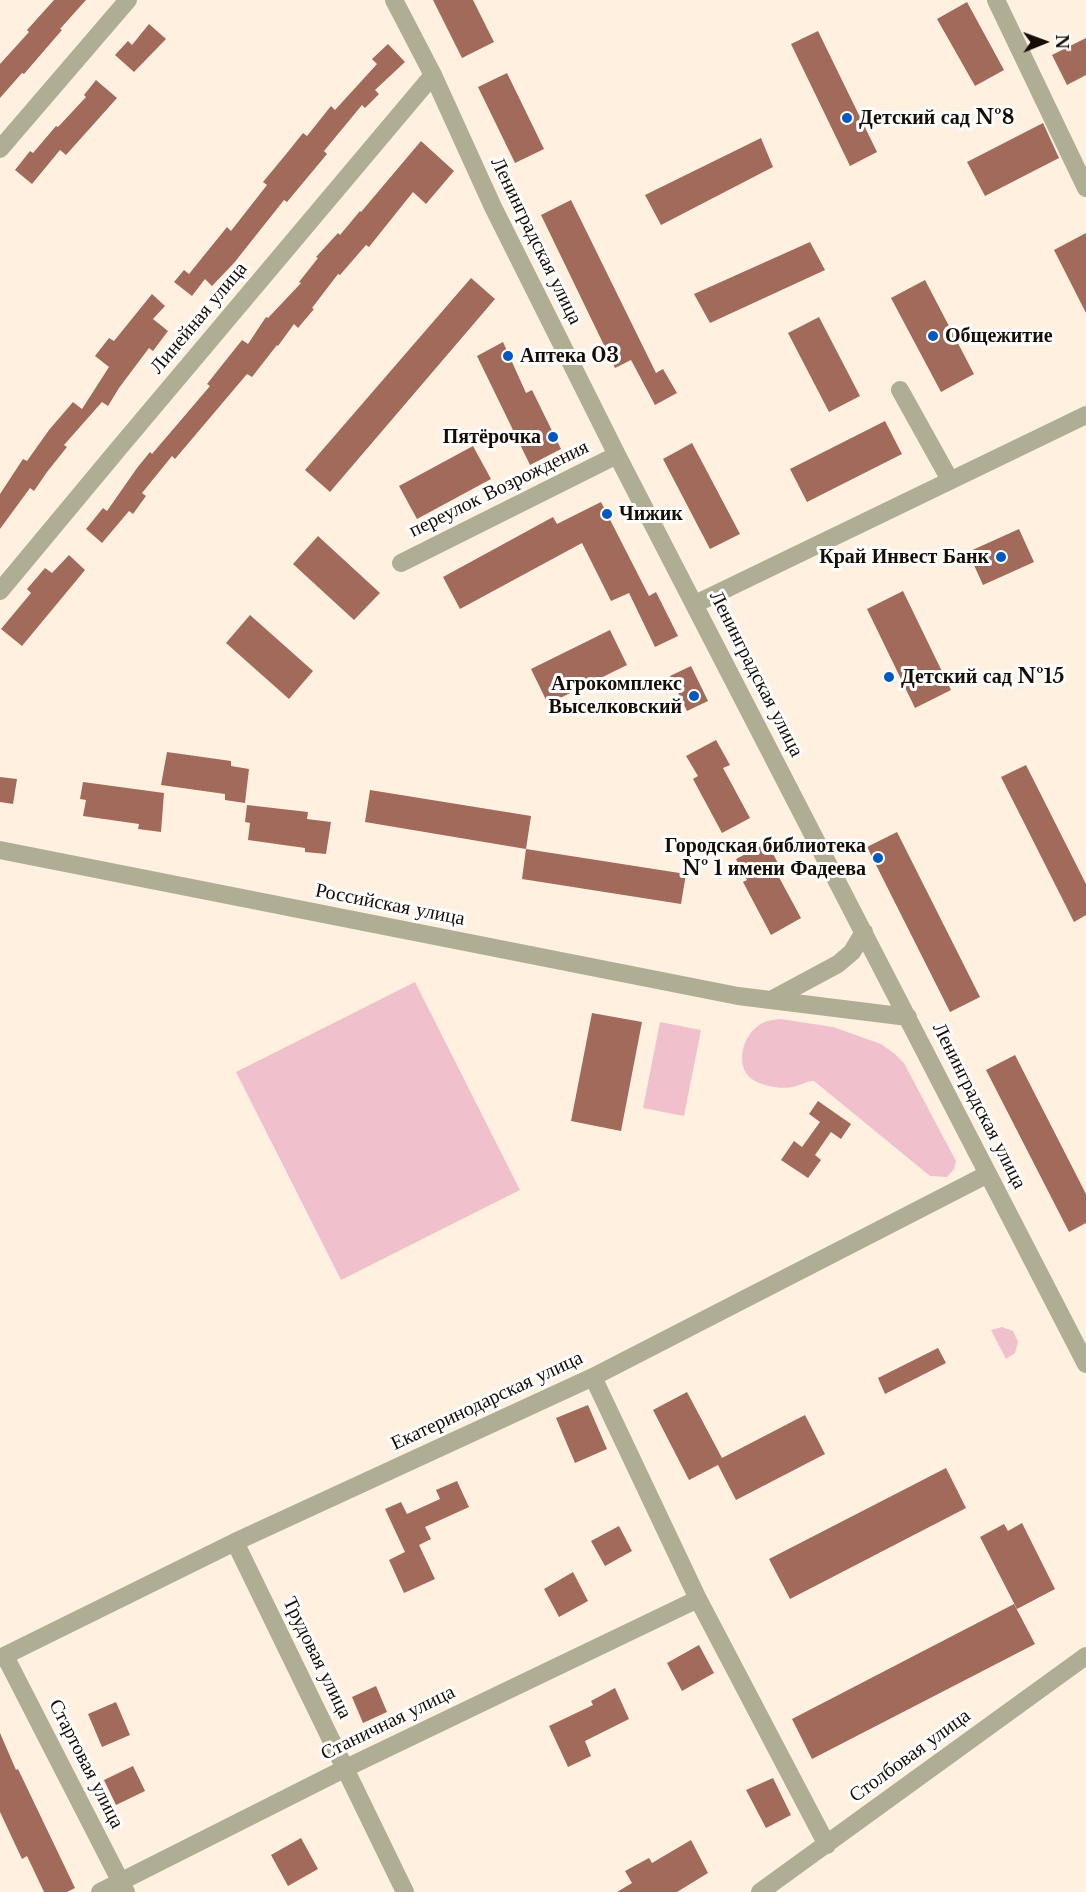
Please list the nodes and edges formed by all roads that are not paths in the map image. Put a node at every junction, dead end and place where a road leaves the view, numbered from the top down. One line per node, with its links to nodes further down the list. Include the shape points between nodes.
1 (128, 0): 5 (street)
2 (394, 0): 4 (street, Ленинградская улица)
3 (996, 0): 6 (street)
4 (433, 75): 9 (street, Ленинградская улица, via 493,207); 12 (street, Линейная улица)
5 (0, 149)
6 (1086, 188)
7 (900, 390): 10 (street)
8 (1086, 415): 10 (street)
9 (617, 455): 11 (street, переулок Возрождения); 13 (street, Ленинградская улица)
10 (950, 480): 13 (street)
11 (401, 563)
12 (0, 591)
13 (695, 604): 15 (street, Ленинградская улица)
14 (0, 850): 16 (street, Российская улица)
15 (864, 932): 16 (street, via 852,952 838,964); 17 (street, Ленинградская улица)
16 (771, 1000): 17 (street, Российская улица)
17 (908, 1017): 18 (street, Ленинградская улица)
18 (988, 1174): 19 (street, Ленинградская улица); 20 (street, Екатеринодарская улица)
19 (1086, 1364)
20 (593, 1377): 21 (street, Екатеринодарская улица); 22 (street)
21 (235, 1542): 24 (street, Екатеринодарская улица); 25 (street, Трудовая улица)
22 (698, 1599): 25 (street, Станичная улица); 26 (street)
23 (1086, 1656): 26 (street, Столбовая улица)
24 (2, 1657): 27 (street, Стартовая улица)
25 (346, 1768): 27 (street, Станичная улица); 29 (street, Трудовая улица)
26 (827, 1845): 30 (street, Столбовая улица)
27 (124, 1887): 28 (street, Станичная улица)
28 (100, 1892)
29 (405, 1892)
30 (760, 1892)

